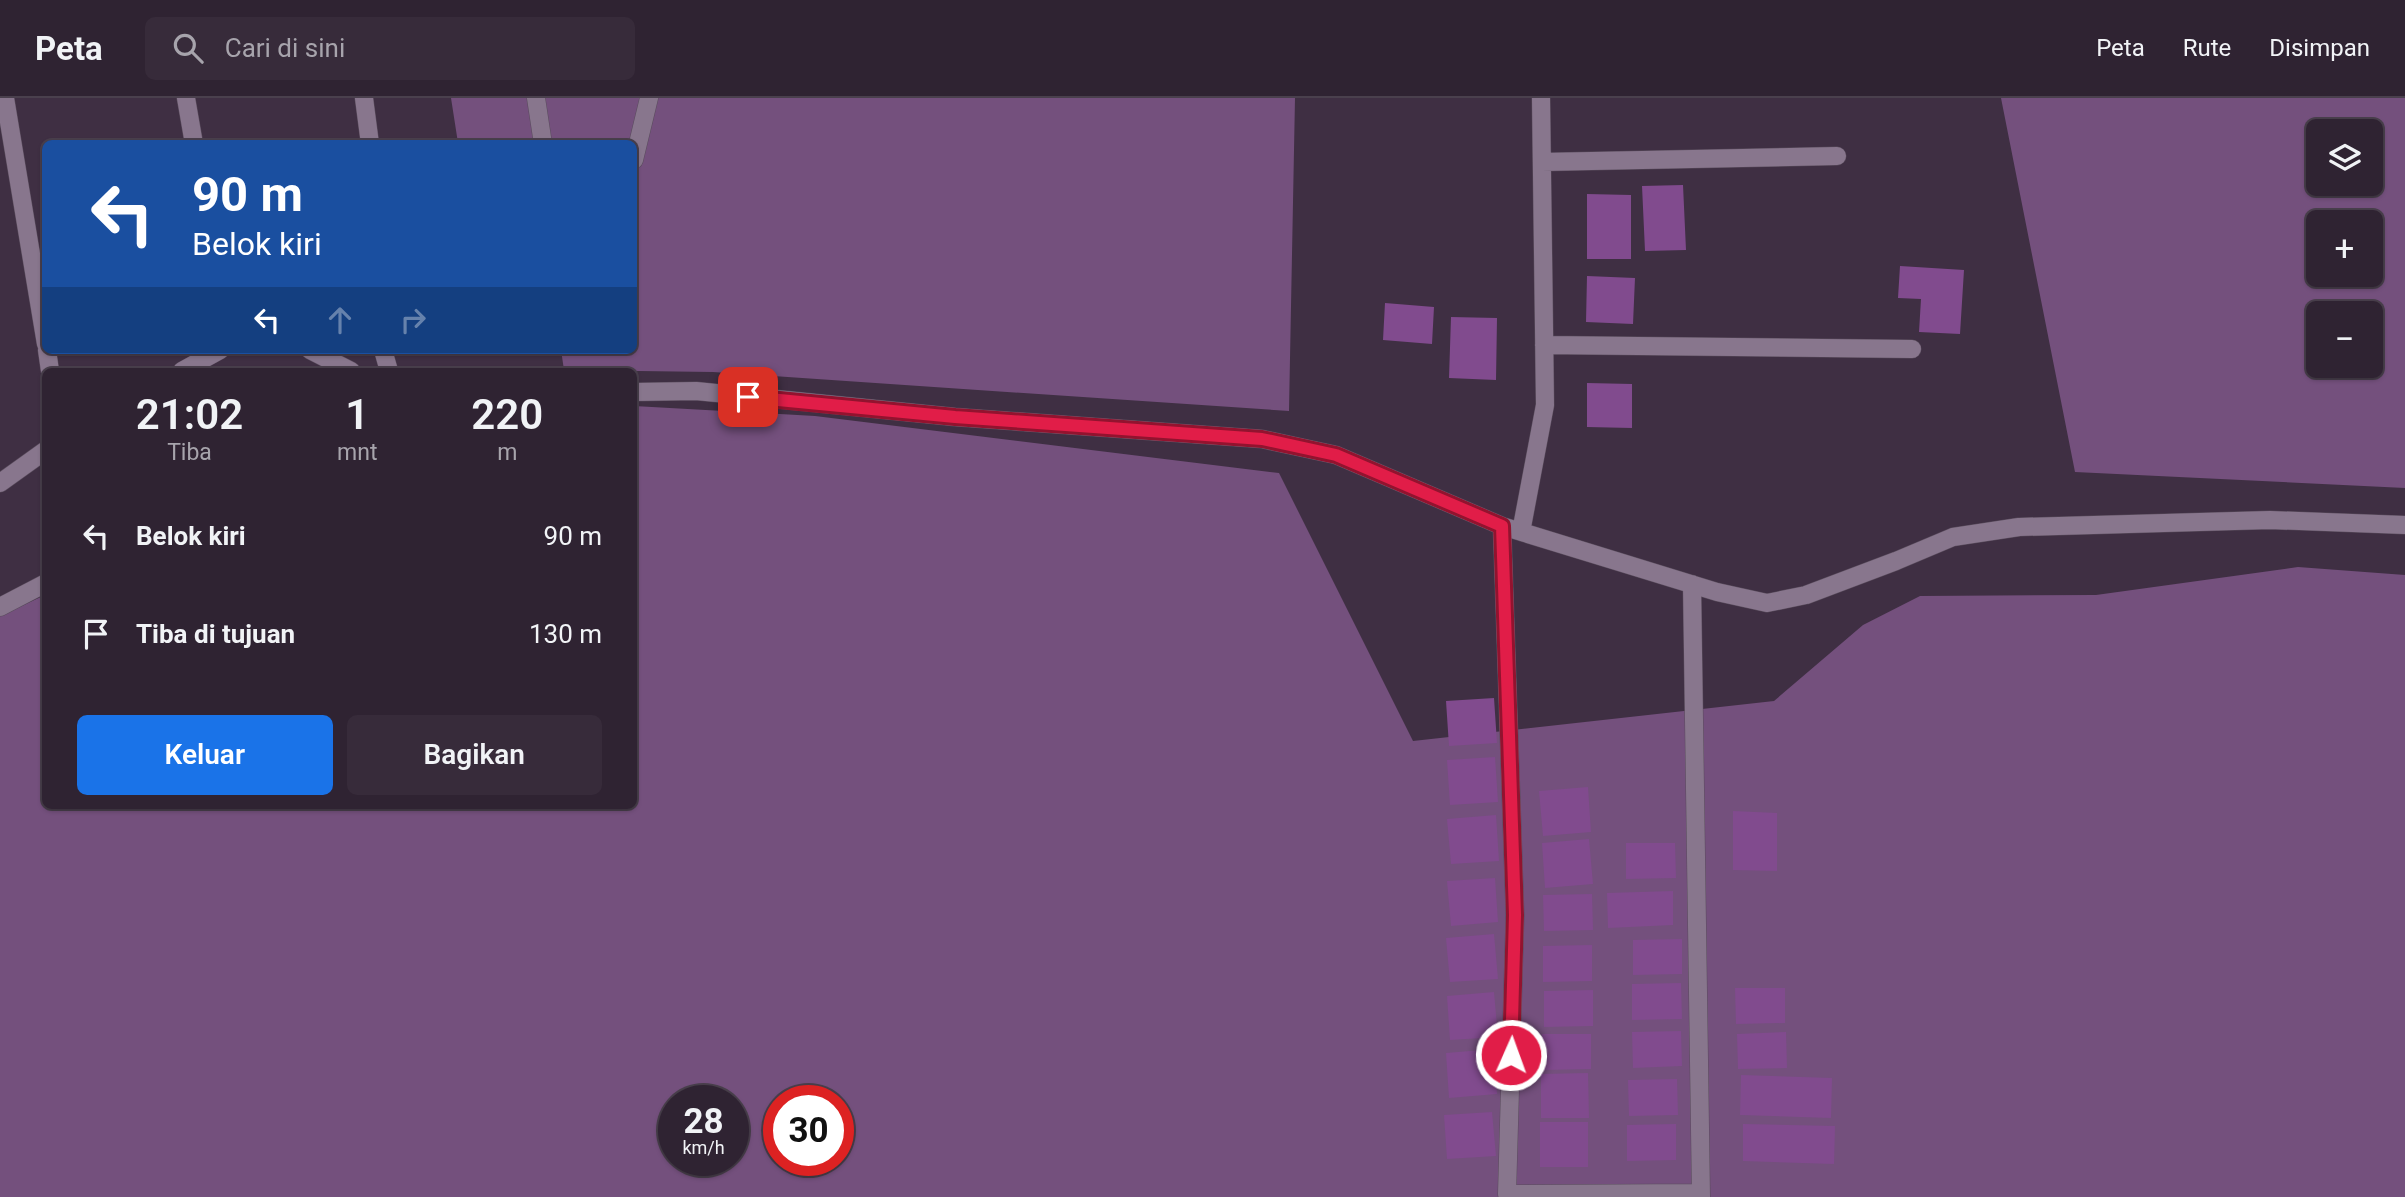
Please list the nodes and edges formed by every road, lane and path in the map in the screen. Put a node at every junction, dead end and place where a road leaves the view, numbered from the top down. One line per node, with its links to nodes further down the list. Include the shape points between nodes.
1 (5, 98): 13 (street)
2 (186, 98): 7 (street)
3 (364, 98): 8 (street)
4 (536, 98): 9 (street)
5 (649, 98): 10 (street)
6 (1541, 98): 12 (street)
7 (193, 140)
8 (369, 140)
9 (541, 140)
10 (637, 148)
11 (1837, 156): 12 (street)
12 (1542, 162): 14 (street)
13 (42, 320)
14 (1544, 345): 15 (street); 25 (street, via 1545,405)
15 (1912, 349)
16 (213, 354): 18 (street)
17 (318, 354): 19 (street)
18 (187, 368)
19 (345, 368)
20 (637, 392): 24 (street, via 696,391 955,417 1262,439 1336,455)
21 (42, 453): 22 (street)
22 (0, 483)
23 (2405, 525): 26 (street, via 2270,520 2019,527 1953,537 1805,595 1767,603)
24 (1502, 526): 25 (street); 29 (street, via 1515,915 1507,1194)
25 (1521, 532): 26 (street)
26 (1692, 583): 29 (street)
27 (42, 585): 28 (street)
28 (0, 607)
29 (1701, 1195)

